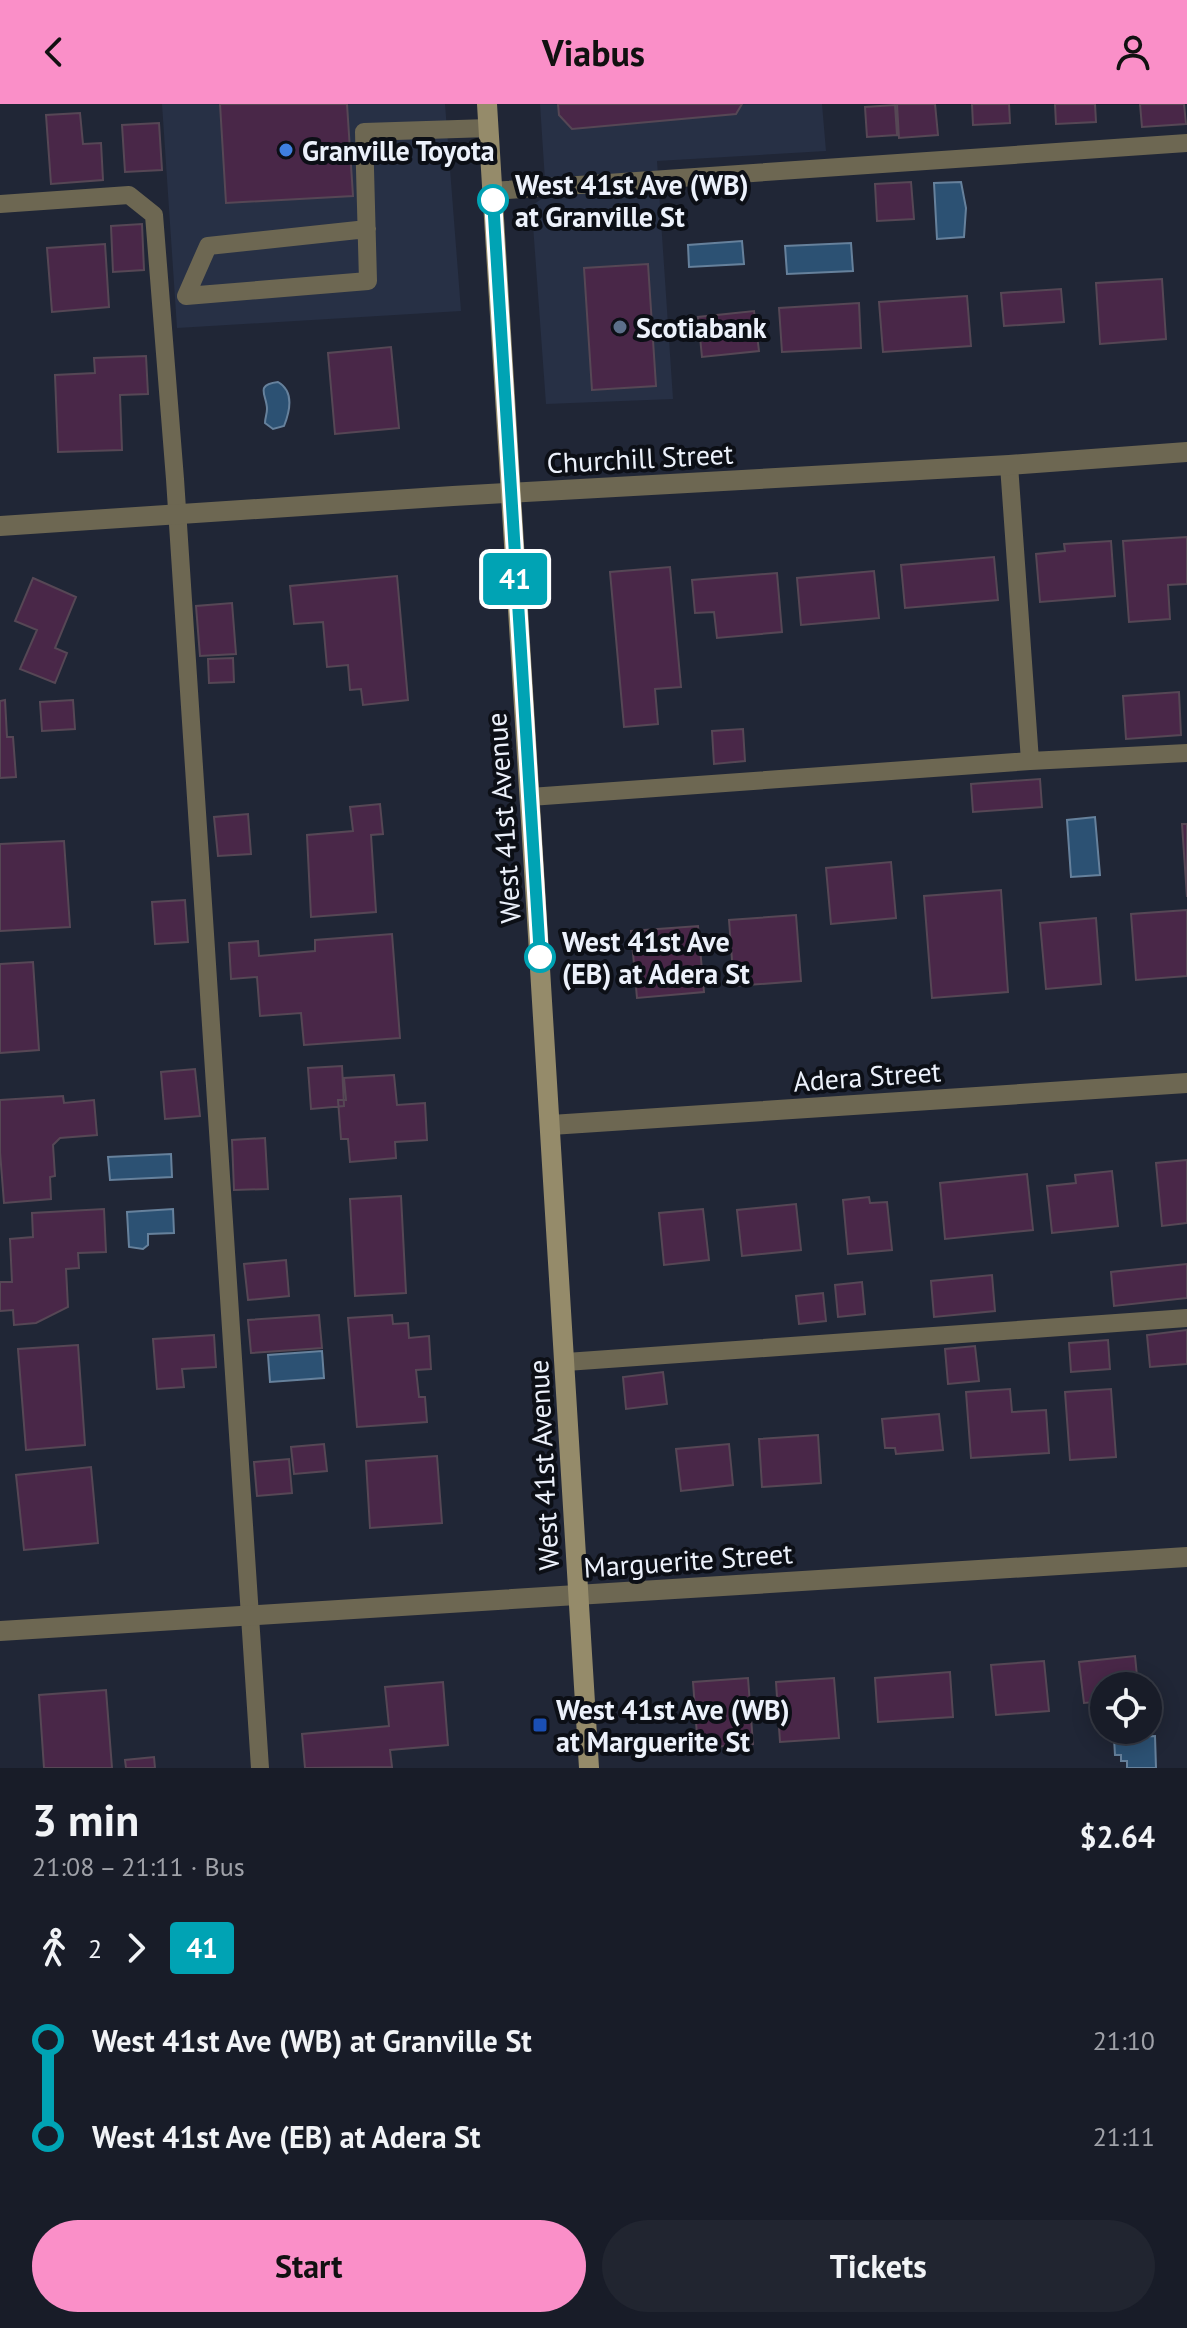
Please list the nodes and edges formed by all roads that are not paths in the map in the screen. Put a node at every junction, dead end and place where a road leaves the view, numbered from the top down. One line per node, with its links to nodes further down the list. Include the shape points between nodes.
1 (487, 104): 2 (main road, West 41st Avenue)
2 (489, 128): 4 (main road, West 41st Avenue); 6 (lane, via 364,132)
3 (1187, 143): 4 (lane)
4 (492, 191): 9 (main road, West 41st Avenue)
5 (0, 204): 10 (lane, via 129,195 154,215)
6 (367, 229): 6 (lane, via 368,281 186,296 208,246)
7 (1187, 452): 8 (street, Churchill Street)
8 (1009, 465): 9 (street, Churchill Street); 13 (lane)
9 (510, 493): 10 (street, Churchill Street); 14 (main road, West 41st Avenue)
10 (177, 514): 11 (street, Churchill Street); 21 (lane)
11 (0, 526)
12 (1187, 753): 13 (lane)
13 (1030, 761): 14 (lane)
14 (530, 797): 16 (main road, West 41st Avenue)
15 (1187, 1083): 16 (street, Adera Street)
16 (551, 1125): 18 (main road, West 41st Avenue)
17 (1187, 1318): 18 (lane)
18 (566, 1362): 20 (main road, West 41st Avenue)
19 (1187, 1557): 20 (street, Marguerite Street)
20 (579, 1595): 21 (street, Marguerite Street); 24 (main road, West 41st Avenue)
21 (250, 1614): 22 (street, Marguerite Street); 23 (lane)
22 (0, 1631)
23 (260, 1768)
24 (589, 1768)

